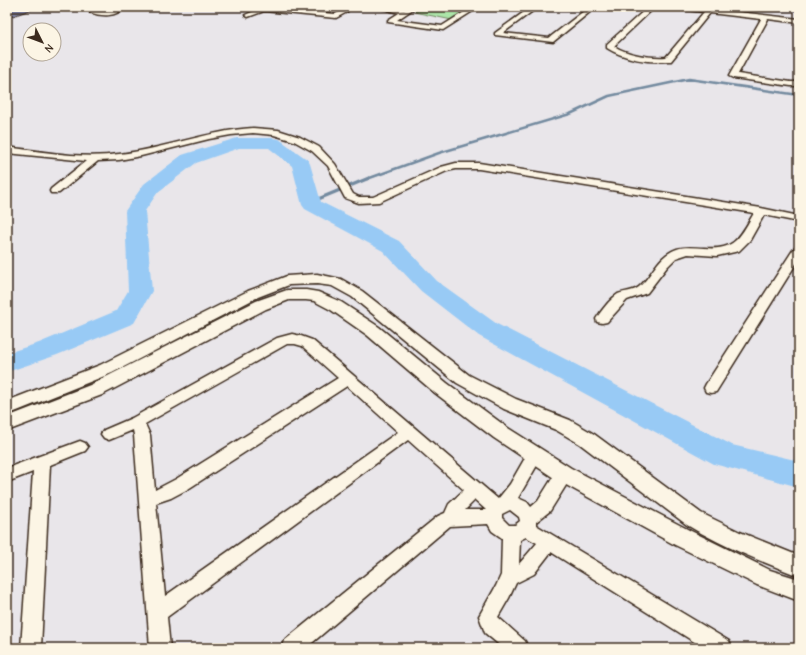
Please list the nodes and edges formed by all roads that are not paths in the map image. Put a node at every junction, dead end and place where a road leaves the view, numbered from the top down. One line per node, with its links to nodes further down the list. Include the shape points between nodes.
1 (92, 7): 2 (street, via 92,11 100,13 116,11)
2 (122, 7)
3 (379, 7): 15 (street)
4 (413, 7): 15 (street)
5 (476, 7): 15 (street, via 443,28 390,21)
6 (535, 7): 7 (street, via 497,34 550,40)
7 (593, 7)
8 (652, 7): 13 (street, via 610,46 629,54 668,59)
9 (677, 7): 13 (street)
10 (795, 7): 11 (street)
11 (799, 7)
12 (265, 8): 14 (street, via 336,16); 16 (street)
13 (708, 11): 17 (street)
14 (344, 12)
15 (404, 12)
16 (248, 15)
17 (765, 18): 18 (street); 19 (street, via 733,76 791,84 797,84)
18 (799, 22)
19 (799, 81)
20 (7, 150): 21 (street)
21 (96, 158): 22 (street); 23 (street, via 133,155 187,140 226,133 246,130 268,131 288,135 312,146 326,157 349,196 355,200 375,200 444,169 466,165)
22 (55, 192)
23 (761, 211): 24 (street); 26 (street, via 736,249 724,252 679,252 670,256 644,289 638,294 624,297)
24 (799, 219)
25 (799, 250): 30 (street)
26 (602, 319)
27 (348, 378): 32 (street, via 307,343 299,339 290,339 282,341); 34 (street); 42 (street, via 182,484)
28 (463, 379): 29 (street); 31 (street, via 357,294 336,282 317,279 287,281 253,294 106,369); 45 (street, via 510,404 563,425 587,439)
29 (441, 388): 33 (street, via 373,331 336,306 318,297 287,295 261,305 96,390); 37 (street)
30 (711, 388)
31 (7, 408)
32 (137, 422): 35 (street); 42 (street, via 142,434)
33 (7, 424)
34 (409, 432): 41 (street); 52 (street)
35 (109, 434)
36 (80, 446): 38 (street)
37 (535, 455): 39 (street); 43 (street, via 516,489)
38 (42, 461): 40 (street); 53 (street)
39 (564, 474): 46 (street, via 544,506); 47 (street)
40 (7, 475)
41 (475, 490): 43 (street); 44 (street, via 456,509)
42 (148, 499): 52 (street)
43 (498, 510): 44 (street); 46 (street, via 494,522 501,530); 46 (street, via 516,504 520,506 527,514)
44 (452, 518): 55 (street, via 434,528)
45 (694, 519): 47 (street); 49 (street, via 724,536)
46 (522, 527): 48 (street); 50 (street)
47 (683, 538): 51 (street, via 765,578)
48 (549, 541): 50 (street, via 526,570 520,575); 57 (street)
49 (799, 566)
50 (510, 575): 56 (street, via 490,612 489,621)
51 (799, 590)
52 (157, 613): 54 (street)
53 (31, 648)
54 (160, 648)
55 (292, 648)
56 (518, 648)
57 (722, 648)

